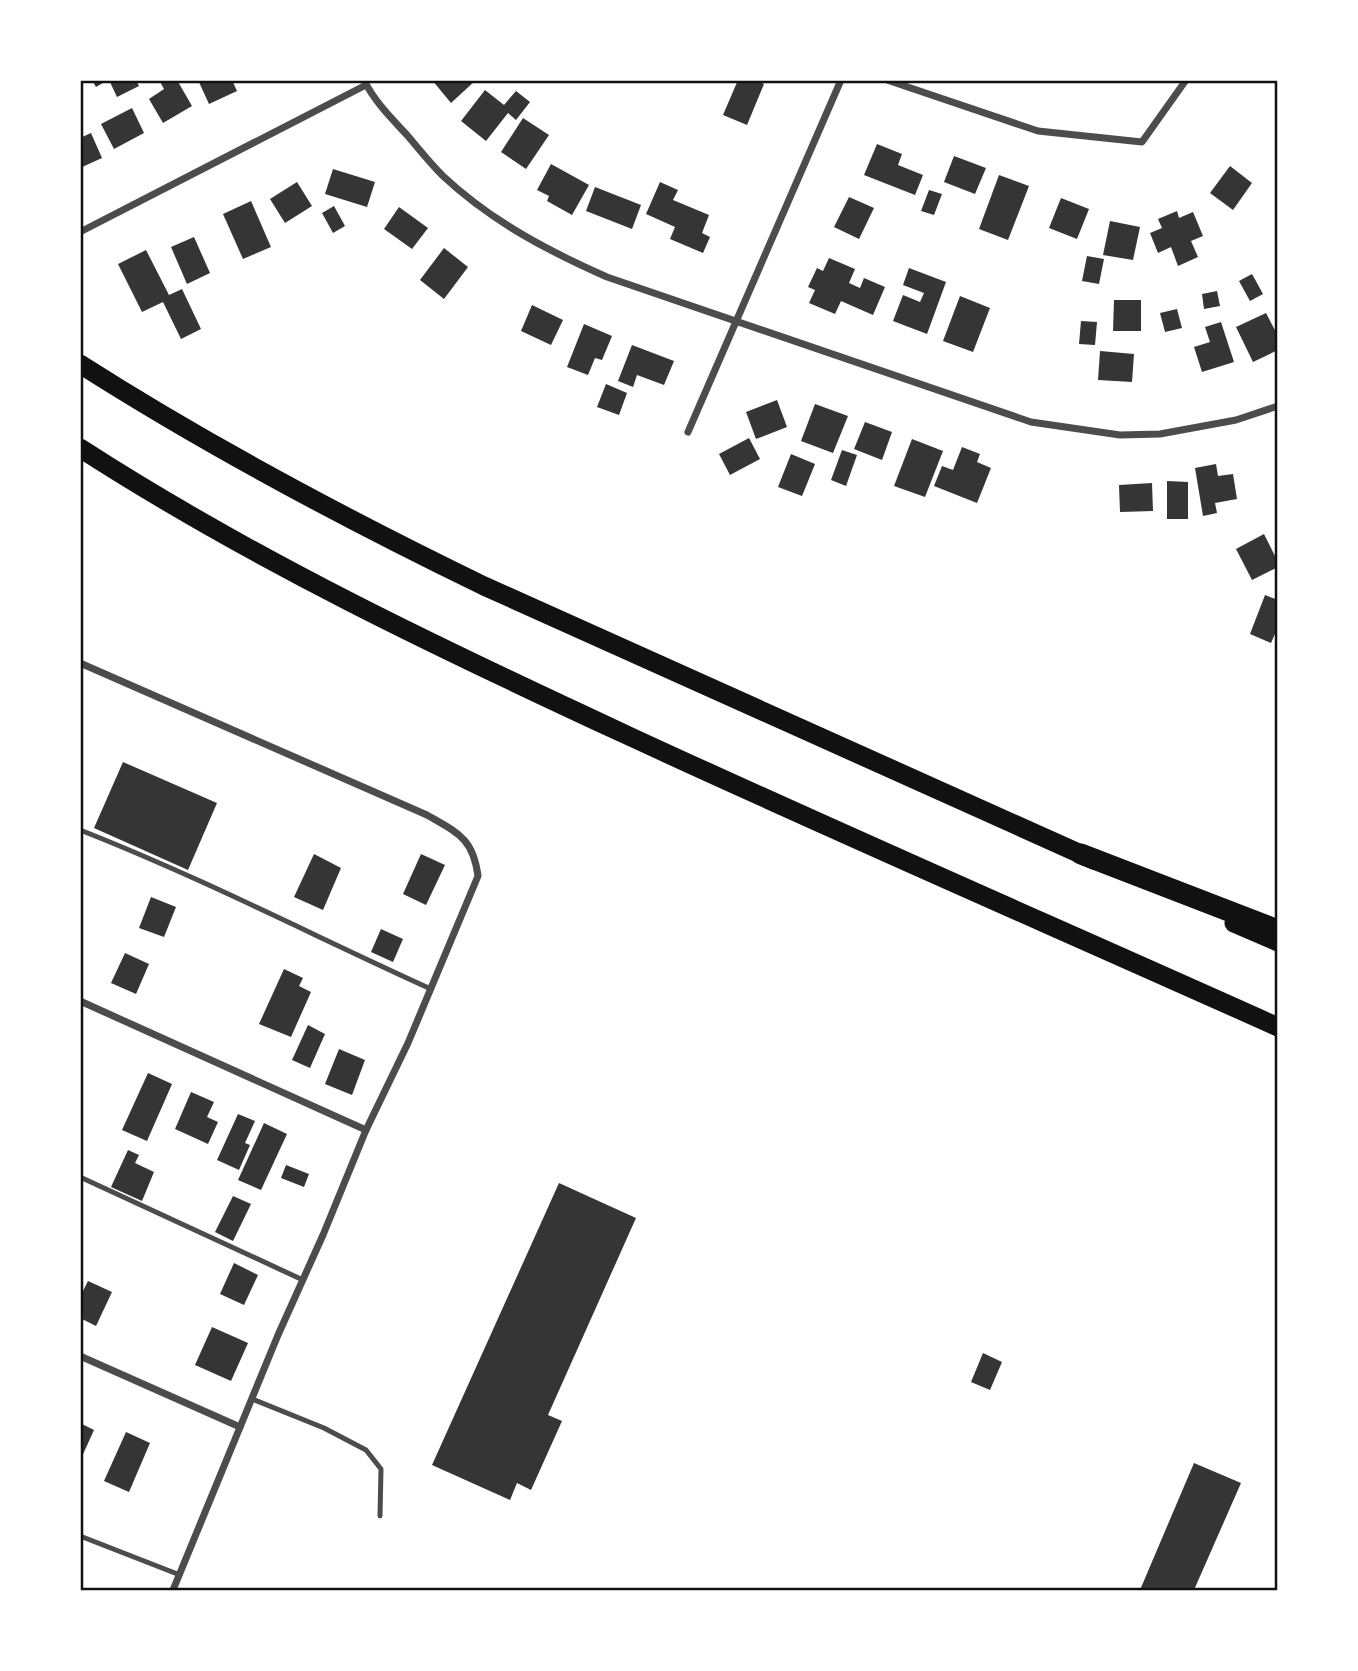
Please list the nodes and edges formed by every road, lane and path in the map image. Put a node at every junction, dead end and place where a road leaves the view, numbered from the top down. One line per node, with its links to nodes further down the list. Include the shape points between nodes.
1 (841, 80): 6 (street)
2 (887, 80): 3 (street, via 1038,131 1142,142)
3 (1186, 80)
4 (365, 83): 5 (street); 6 (street, via 442,174 519,233 607,277)
5 (80, 232)
6 (737, 323): 8 (street, via 1031,422 1086,431 1160,434 1236,420); 9 (street)
7 (80, 364): 13 (highway, via 196,434 410,550)
8 (1278, 406)
9 (688, 432)
10 (80, 448): 18 (highway, via 288,569 452,654)
11 (80, 663): 16 (street, via 383,795 456,832 475,856 478,876)
12 (80, 830): 16 (lane, via 197,879)
13 (1081, 855): 14 (highway); 15 (highway)
14 (1278, 930)
15 (1278, 942)
16 (431, 989): 19 (street)
17 (80, 1001): 19 (street)
18 (1278, 1027)
19 (366, 1130): 21 (street)
20 (80, 1177): 21 (lane)
21 (303, 1280): 23 (street)
22 (80, 1356): 24 (street)
23 (252, 1399): 24 (street); 25 (lane, via 366,1450 382,1469)
24 (240, 1427): 27 (street)
25 (380, 1516)
26 (80, 1536): 27 (lane)
27 (180, 1576): 28 (street)
28 (173, 1591)

